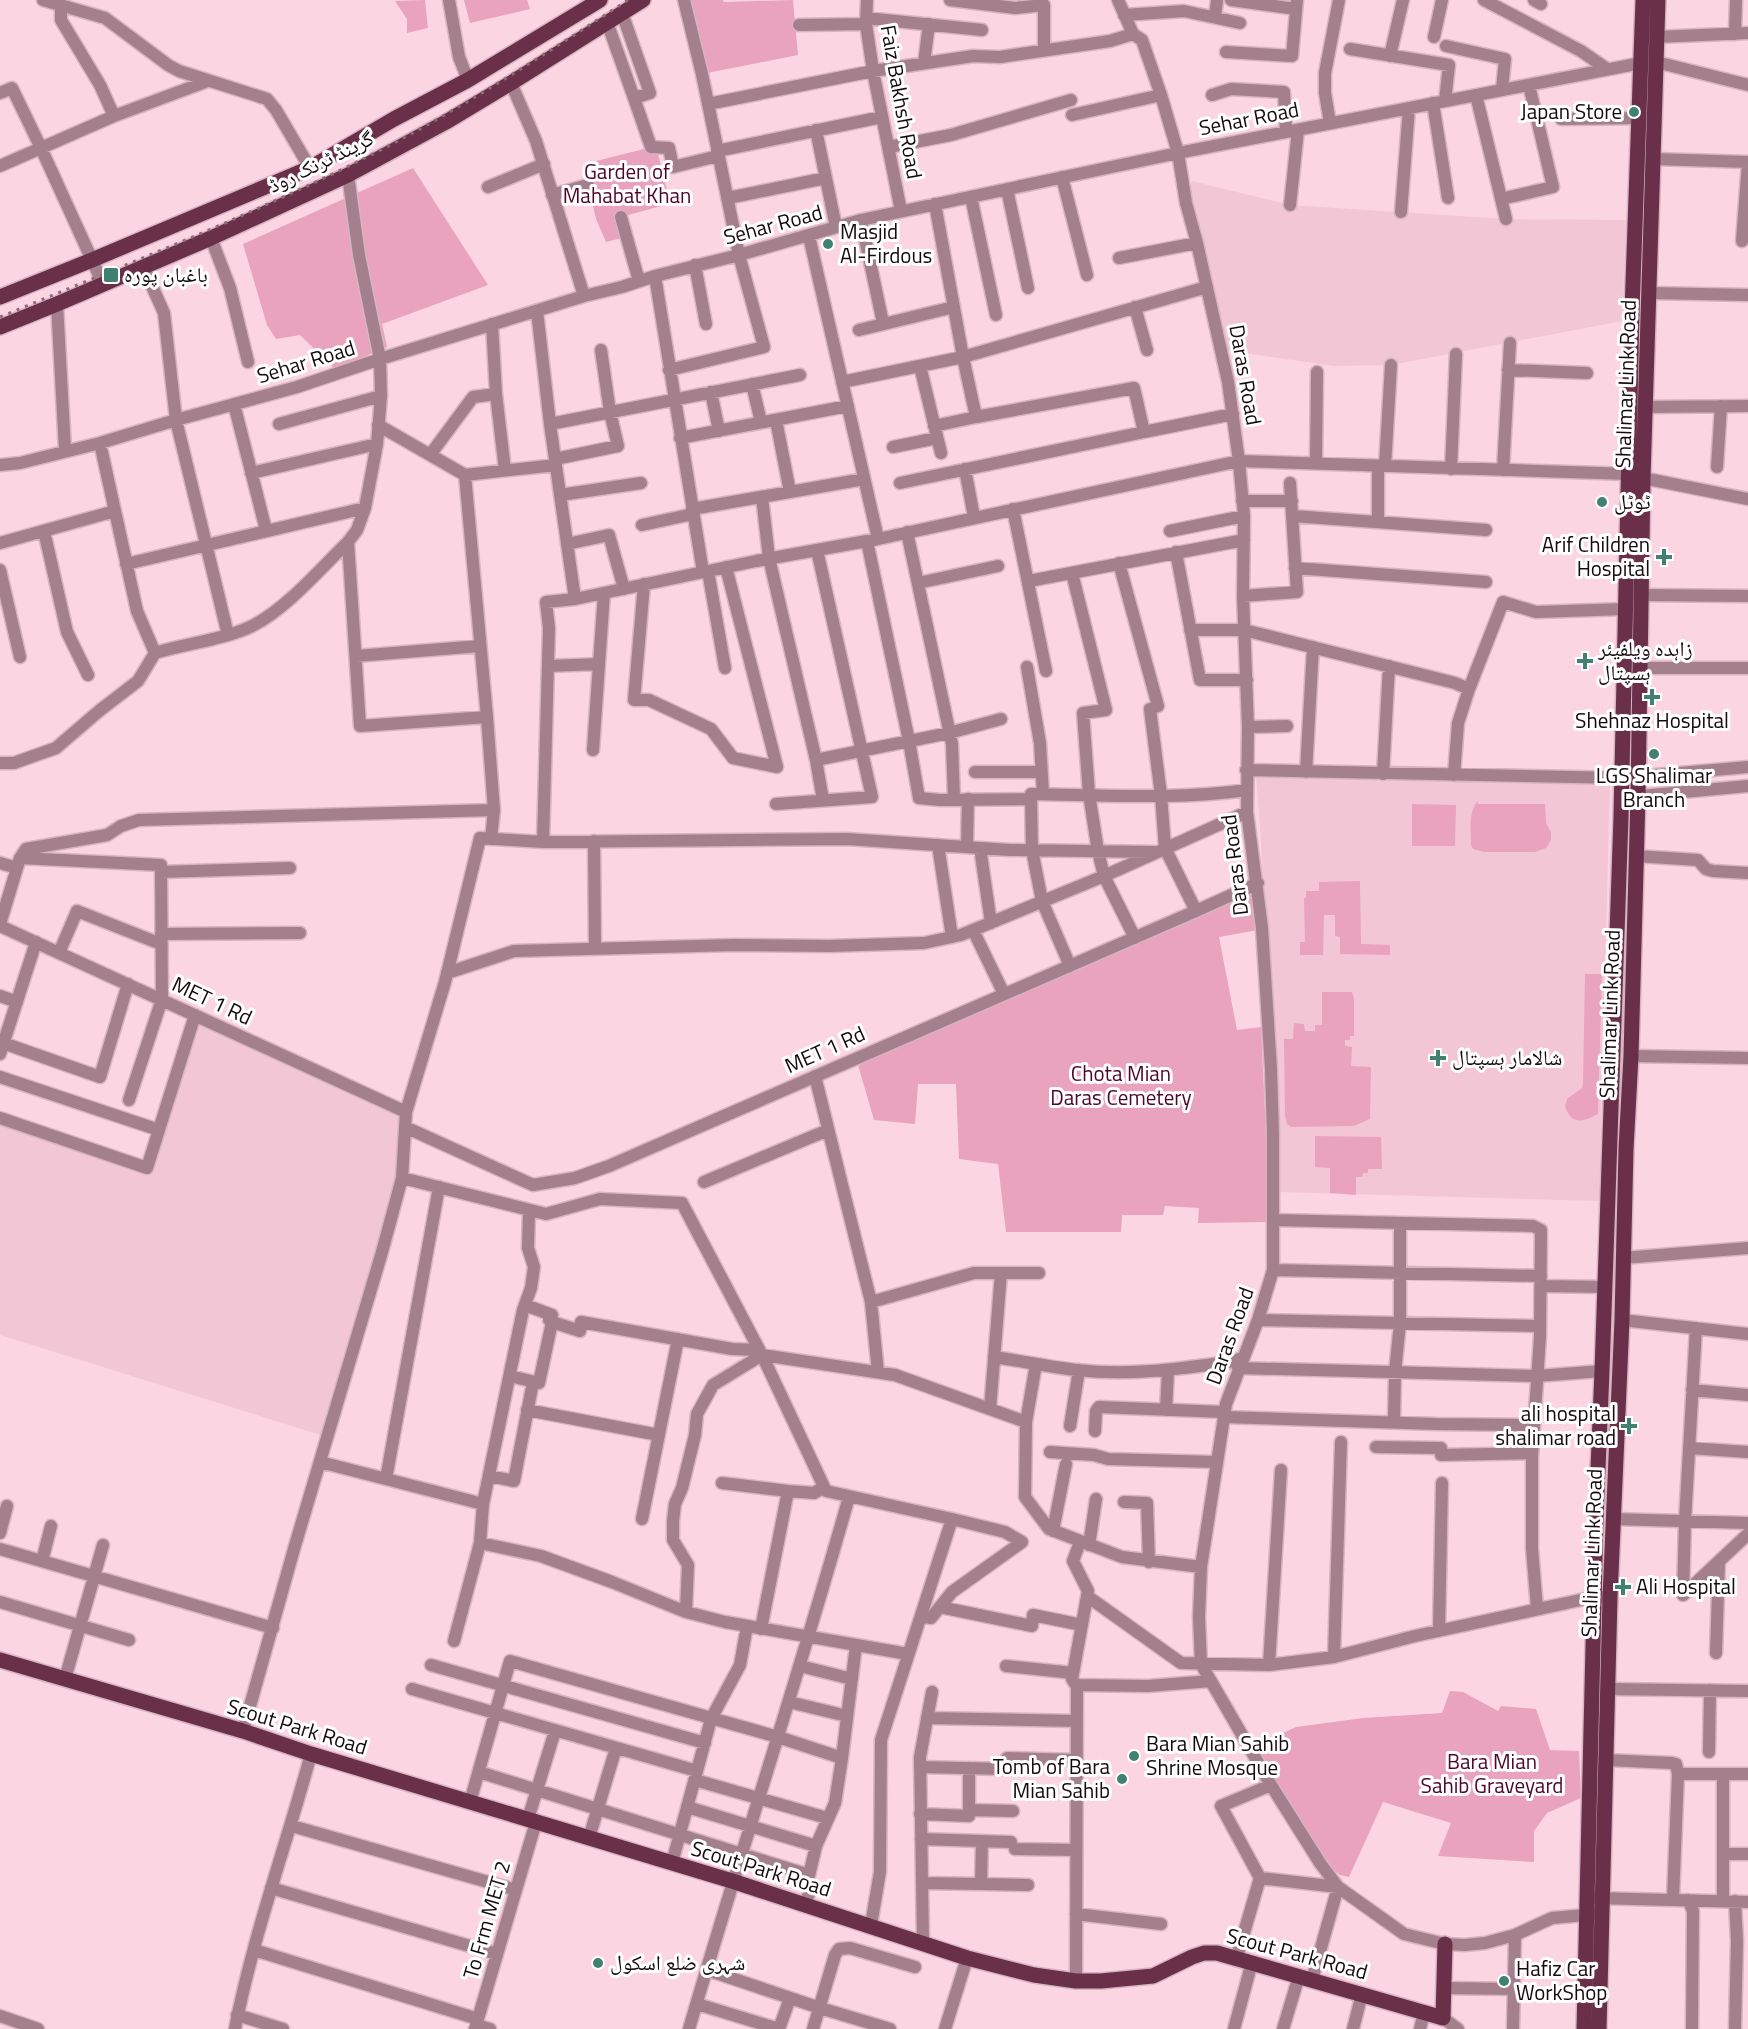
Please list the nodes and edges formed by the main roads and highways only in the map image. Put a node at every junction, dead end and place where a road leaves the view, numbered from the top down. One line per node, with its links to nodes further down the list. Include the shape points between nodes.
1 (600, 0): 7 (main road, گرینڈ ٹرنک روڈ, via 468,80 310,168)
2 (643, 0): 8 (main road, گرینڈ ٹرنک روڈ, via 446,122 348,175)
3 (1643, 0): 5 (main road, Shalimar Link Road)
4 (1658, 0): 6 (main road, Shalimar Link Road)
5 (1634, 243): 6 (main road); 9 (main road, Shalimar Link Road)
6 (1652, 244): 9 (main road, Shalimar Link Road, via 1646,407)
7 (0, 297)
8 (0, 327)
9 (1636, 476): 10 (main road, Shalimar Link Road, via 1625,609); 11 (main road, Shalimar Link Road, via 1641,668)
10 (1609, 1148): 11 (main road); 13 (main road, Shalimar Link Road, via 1594,1597)
11 (1626, 1149): 13 (main road, Shalimar Link Road, via 1609,1689)
12 (0, 1660): 14 (main road, Scout Park Road, via 732,1881 967,1958 1034,1975 1076,1981 1153,1976 1204,1953 1217,1953 1443,2018)
13 (1595, 1906): 15 (main road, Shalimar Link Road); 16 (main road, Shalimar Link Road)
14 (1444, 1944)
15 (1584, 2029)
16 (1599, 2029)

